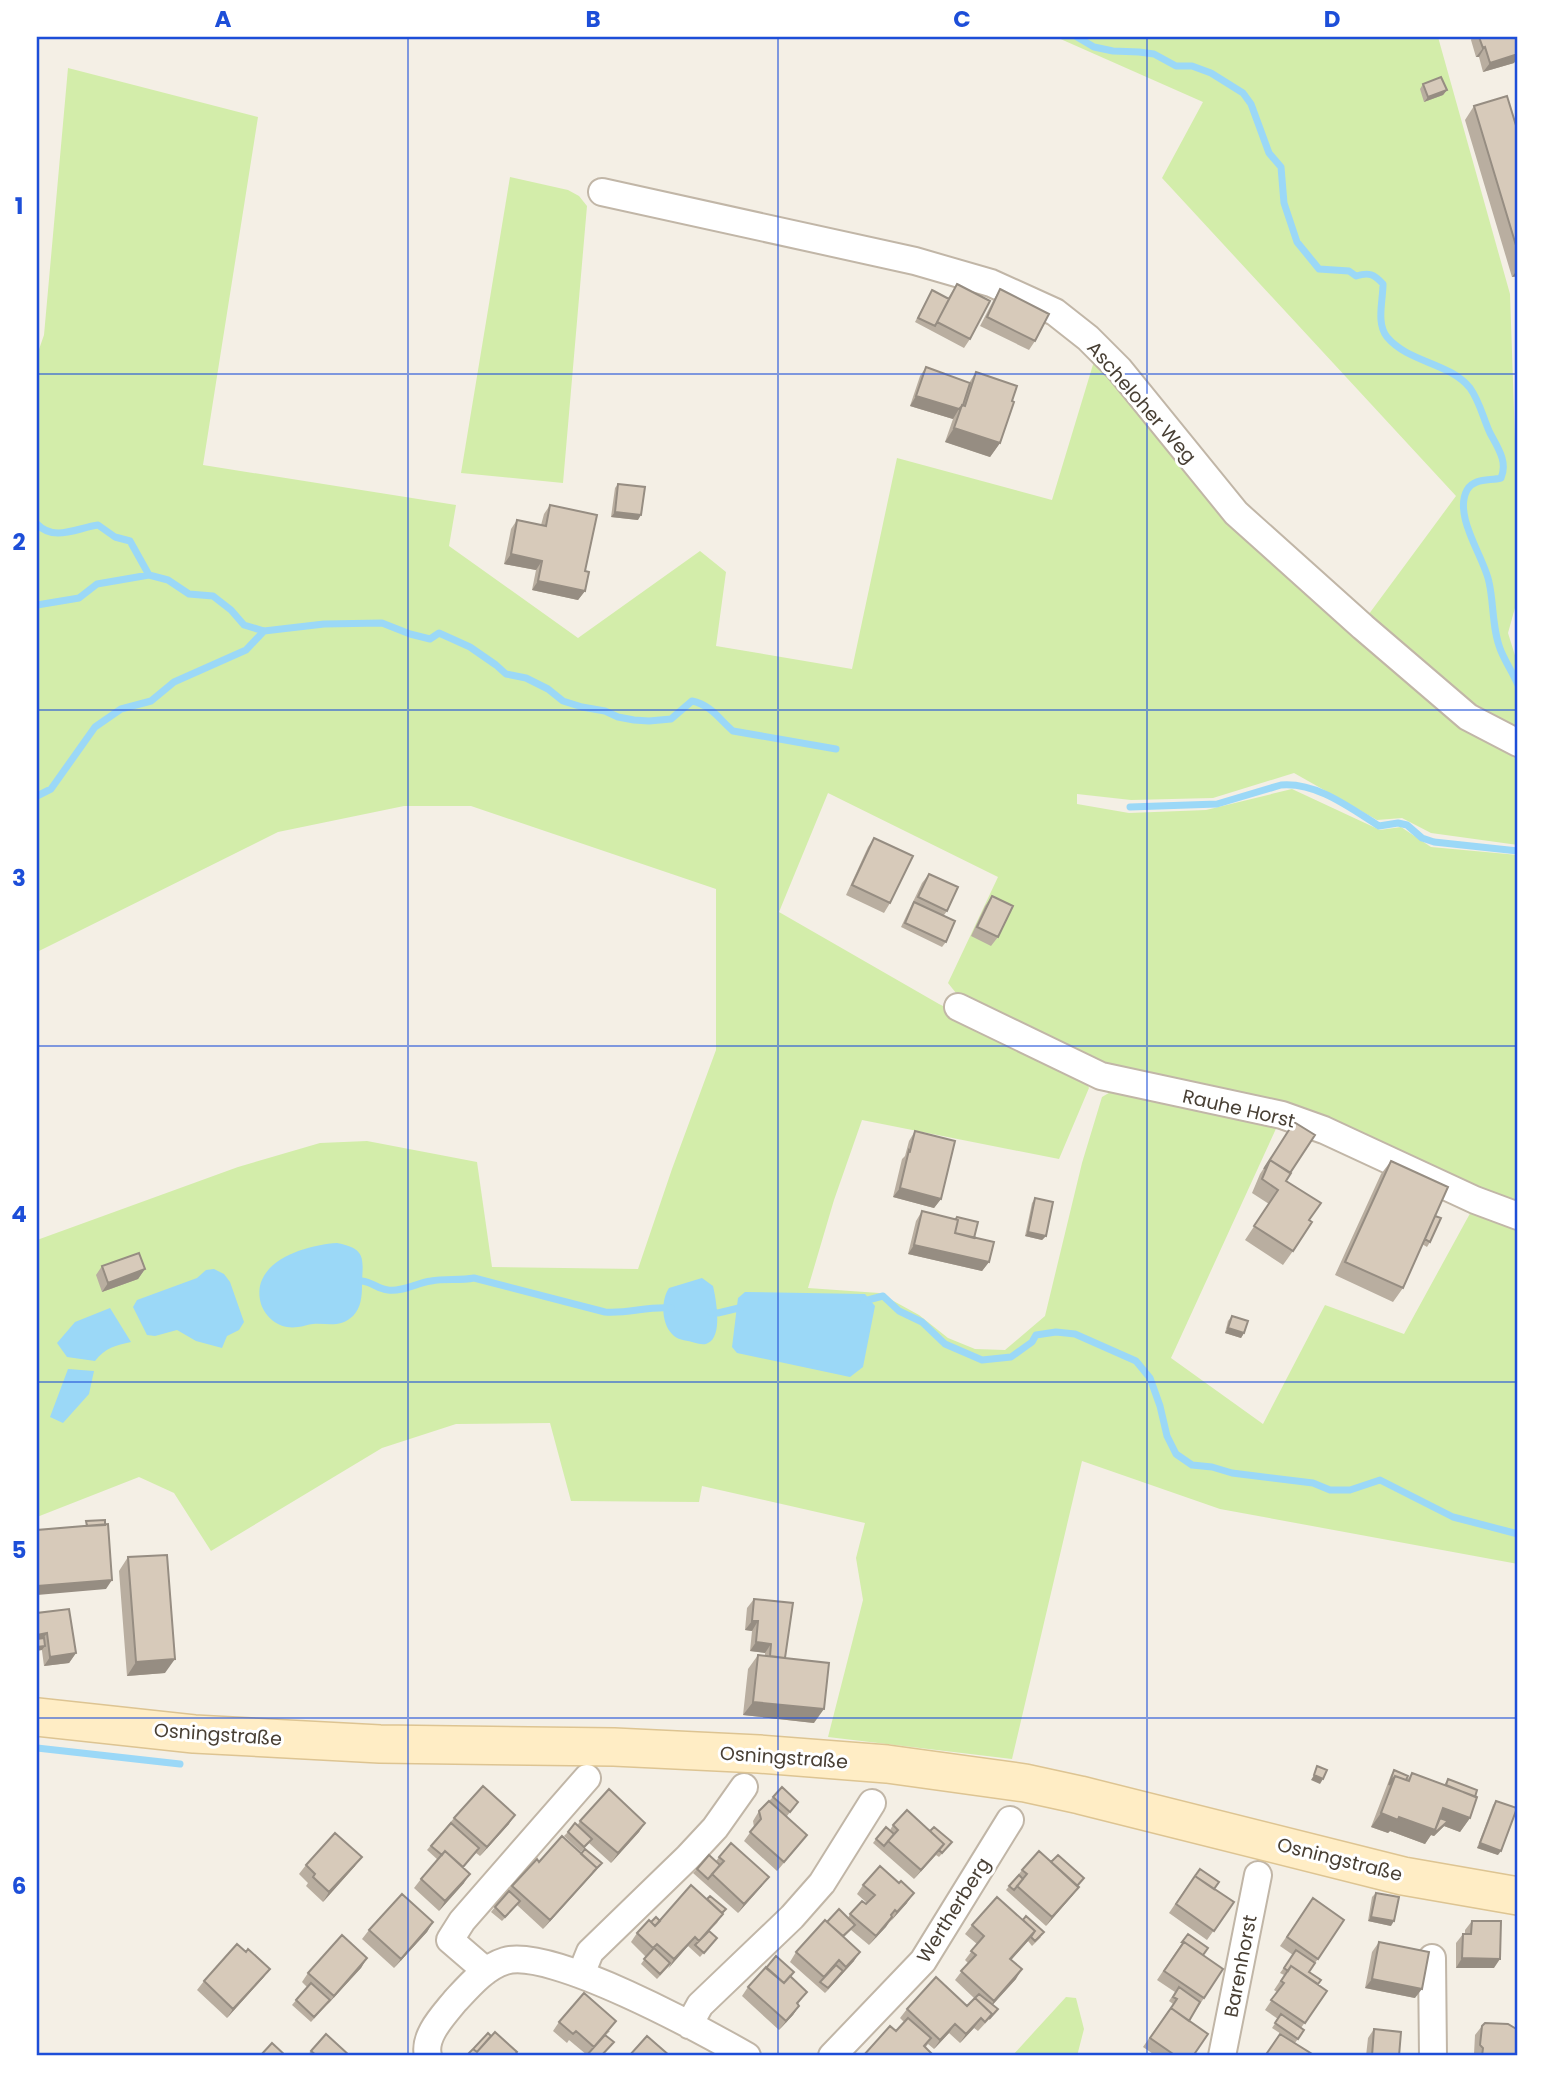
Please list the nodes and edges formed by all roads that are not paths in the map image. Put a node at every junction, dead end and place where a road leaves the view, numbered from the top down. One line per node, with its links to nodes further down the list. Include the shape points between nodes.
1 (602, 192): 2 (street, Ascheloher Weg, via 915,261 991,283 1055,312 1119,369 1236,513 1468,717)
2 (1518, 743)
3 (958, 1007): 4 (street, Rauhe Horst, via 1101,1076 1282,1115)
4 (1518, 1216)
5 (37, 1717): 11 (street, Osningstraße, via 194,1734 380,1744 614,1747 887,1764 1025,1783 1403,1875)
6 (587, 1778): 13 (street, via 450,1940)
7 (744, 1787): 14 (street, via 715,1829 590,1952)
8 (872, 1803): 15 (street, via 822,1883 700,2005)
9 (1010, 1820): 18 (street, Wertherberg, via 923,1961)
10 (1258, 1875): 19 (street, Barenhorst)
11 (1518, 1896)
12 (1432, 1958): 20 (street)
13 (485, 1971): 14 (street, via 507,1960 534,1961); 16 (street, via 434,2027 426,2048)
14 (581, 1975): 15 (street)
15 (689, 2025): 17 (street)
16 (428, 2056)
17 (747, 2056)
18 (832, 2056)
19 (1222, 2056)
20 (1433, 2056)

